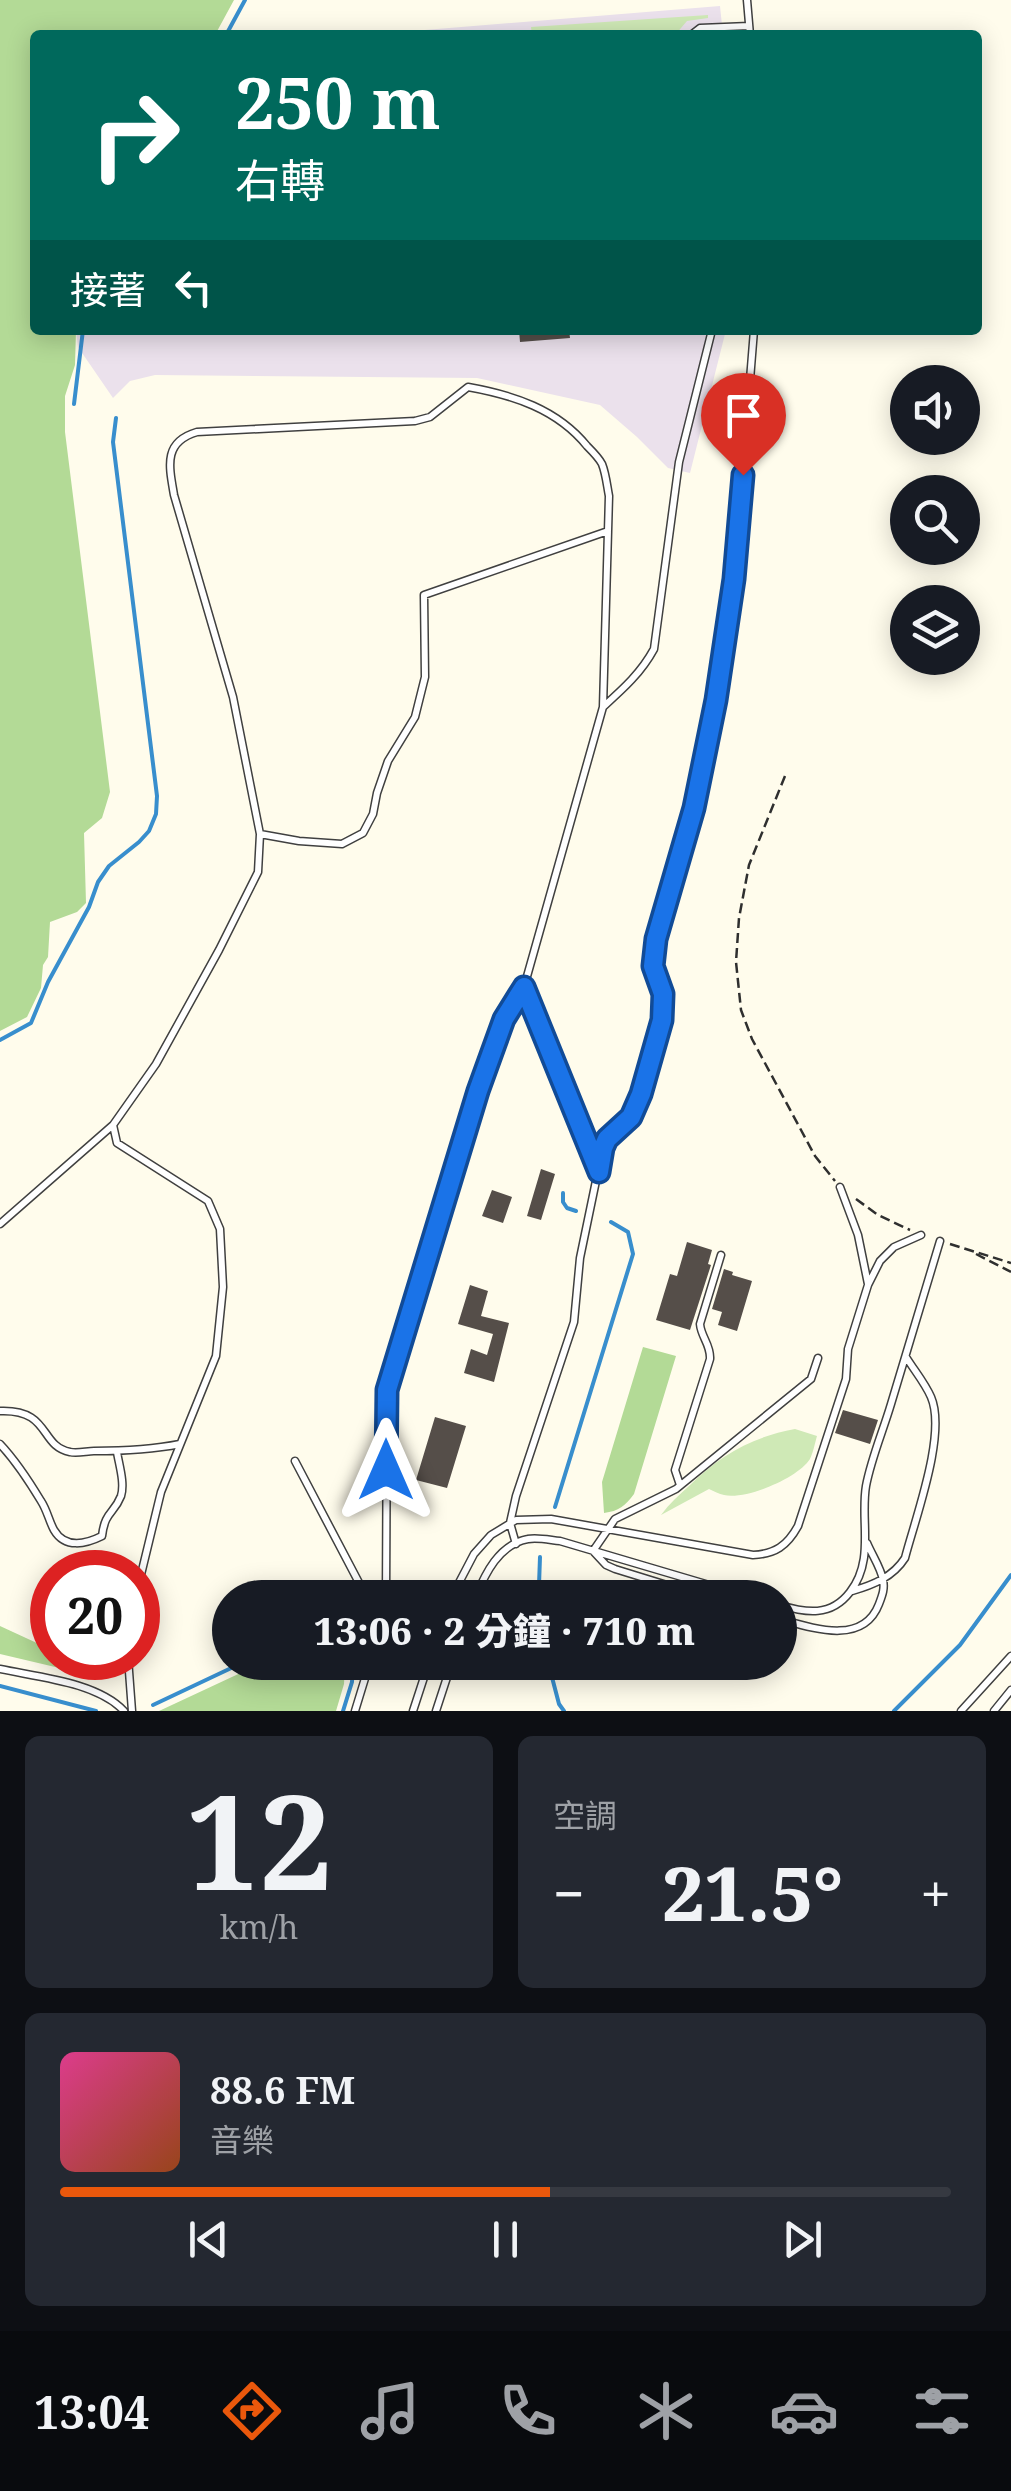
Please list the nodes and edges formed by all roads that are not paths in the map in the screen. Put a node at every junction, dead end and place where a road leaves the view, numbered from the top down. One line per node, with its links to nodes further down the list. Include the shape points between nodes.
1 (747, 0): 2 (lane)
2 (749, 26): 3 (lane); 4 (lane)
3 (697, 30)
4 (749, 30)
5 (711, 335): 8 (lane, via 679,462 654,649)
6 (754, 335): 12 (lane, via 734,579 716,700 656,939 662,1020 636,1106 607,1139)
7 (608, 532): 8 (lane); 9 (lane, via 424,595 425,678 416,717 388,762 363,833 342,844); 9 (lane, via 602,462 560,421 493,392 468,387 430,417 414,420 182,436 171,456 174,495 233,697)
8 (603, 707): 10 (lane)
9 (260, 834): 11 (lane, via 258,872 227,934 156,1064)
10 (524, 987): 12 (lane); 35 (lane, via 504,1019 478,1091 387,1390)
11 (113, 1126): 14 (lane); 23 (lane, via 117,1144 208,1201 220,1228 216,1356)
12 (599, 1172): 27 (lane, via 574,1322)
13 (840, 1187): 18 (lane)
14 (0, 1224)
15 (921, 1235): 18 (lane, via 880,1260)
16 (940, 1241): 19 (lane)
17 (721, 1255): 26 (lane, via 700,1324 710,1359 675,1470)
18 (868, 1285): 28 (lane, via 846,1379 798,1526 779,1550 752,1555)
19 (906, 1356): 29 (lane, via 866,1487); 33 (lane, via 932,1398 935,1444 905,1558)
20 (818, 1358): 26 (lane, via 811,1380)
21 (0, 1411): 24 (lane, via 36,1418 52,1442 69,1452)
22 (0, 1444): 24 (lane, via 45,1507 55,1534 85,1545 102,1536 120,1497)
23 (181, 1444): 24 (lane); 31 (lane)
24 (116, 1452)
25 (295, 1461): 34 (lane)
26 (680, 1485): 28 (lane)
27 (510, 1523): 28 (lane, via 551,1518); 30 (lane); 36 (lane, via 490,1534)
28 (607, 1529): 32 (lane)
29 (867, 1542): 33 (lane); 40 (lane)
30 (516, 1544): 32 (lane, via 560,1541); 37 (lane, via 491,1564)
31 (147, 1550)
32 (593, 1550): 38 (lane, via 615,1570); 39 (lane)
33 (883, 1579): 40 (lane); 42 (lane, via 877,1611 855,1627 820,1631)
34 (358, 1580)
35 (386, 1580)
36 (460, 1580)
37 (483, 1580)
38 (649, 1580)
39 (693, 1580)
40 (850, 1592): 41 (lane, via 821,1611)
41 (797, 1610)
42 (797, 1624)
43 (1011, 1656): 55 (lane)
44 (0, 1669): 50 (lane, via 88,1689)
45 (130, 1680): 51 (lane)
46 (364, 1680): 52 (lane)
47 (423, 1680): 53 (lane)
48 (446, 1680): 54 (lane)
49 (1011, 1690): 56 (lane)
50 (124, 1711)
51 (132, 1711)
52 (355, 1711)
53 (413, 1711)
54 (436, 1711)
55 (961, 1711)
56 (994, 1711)

